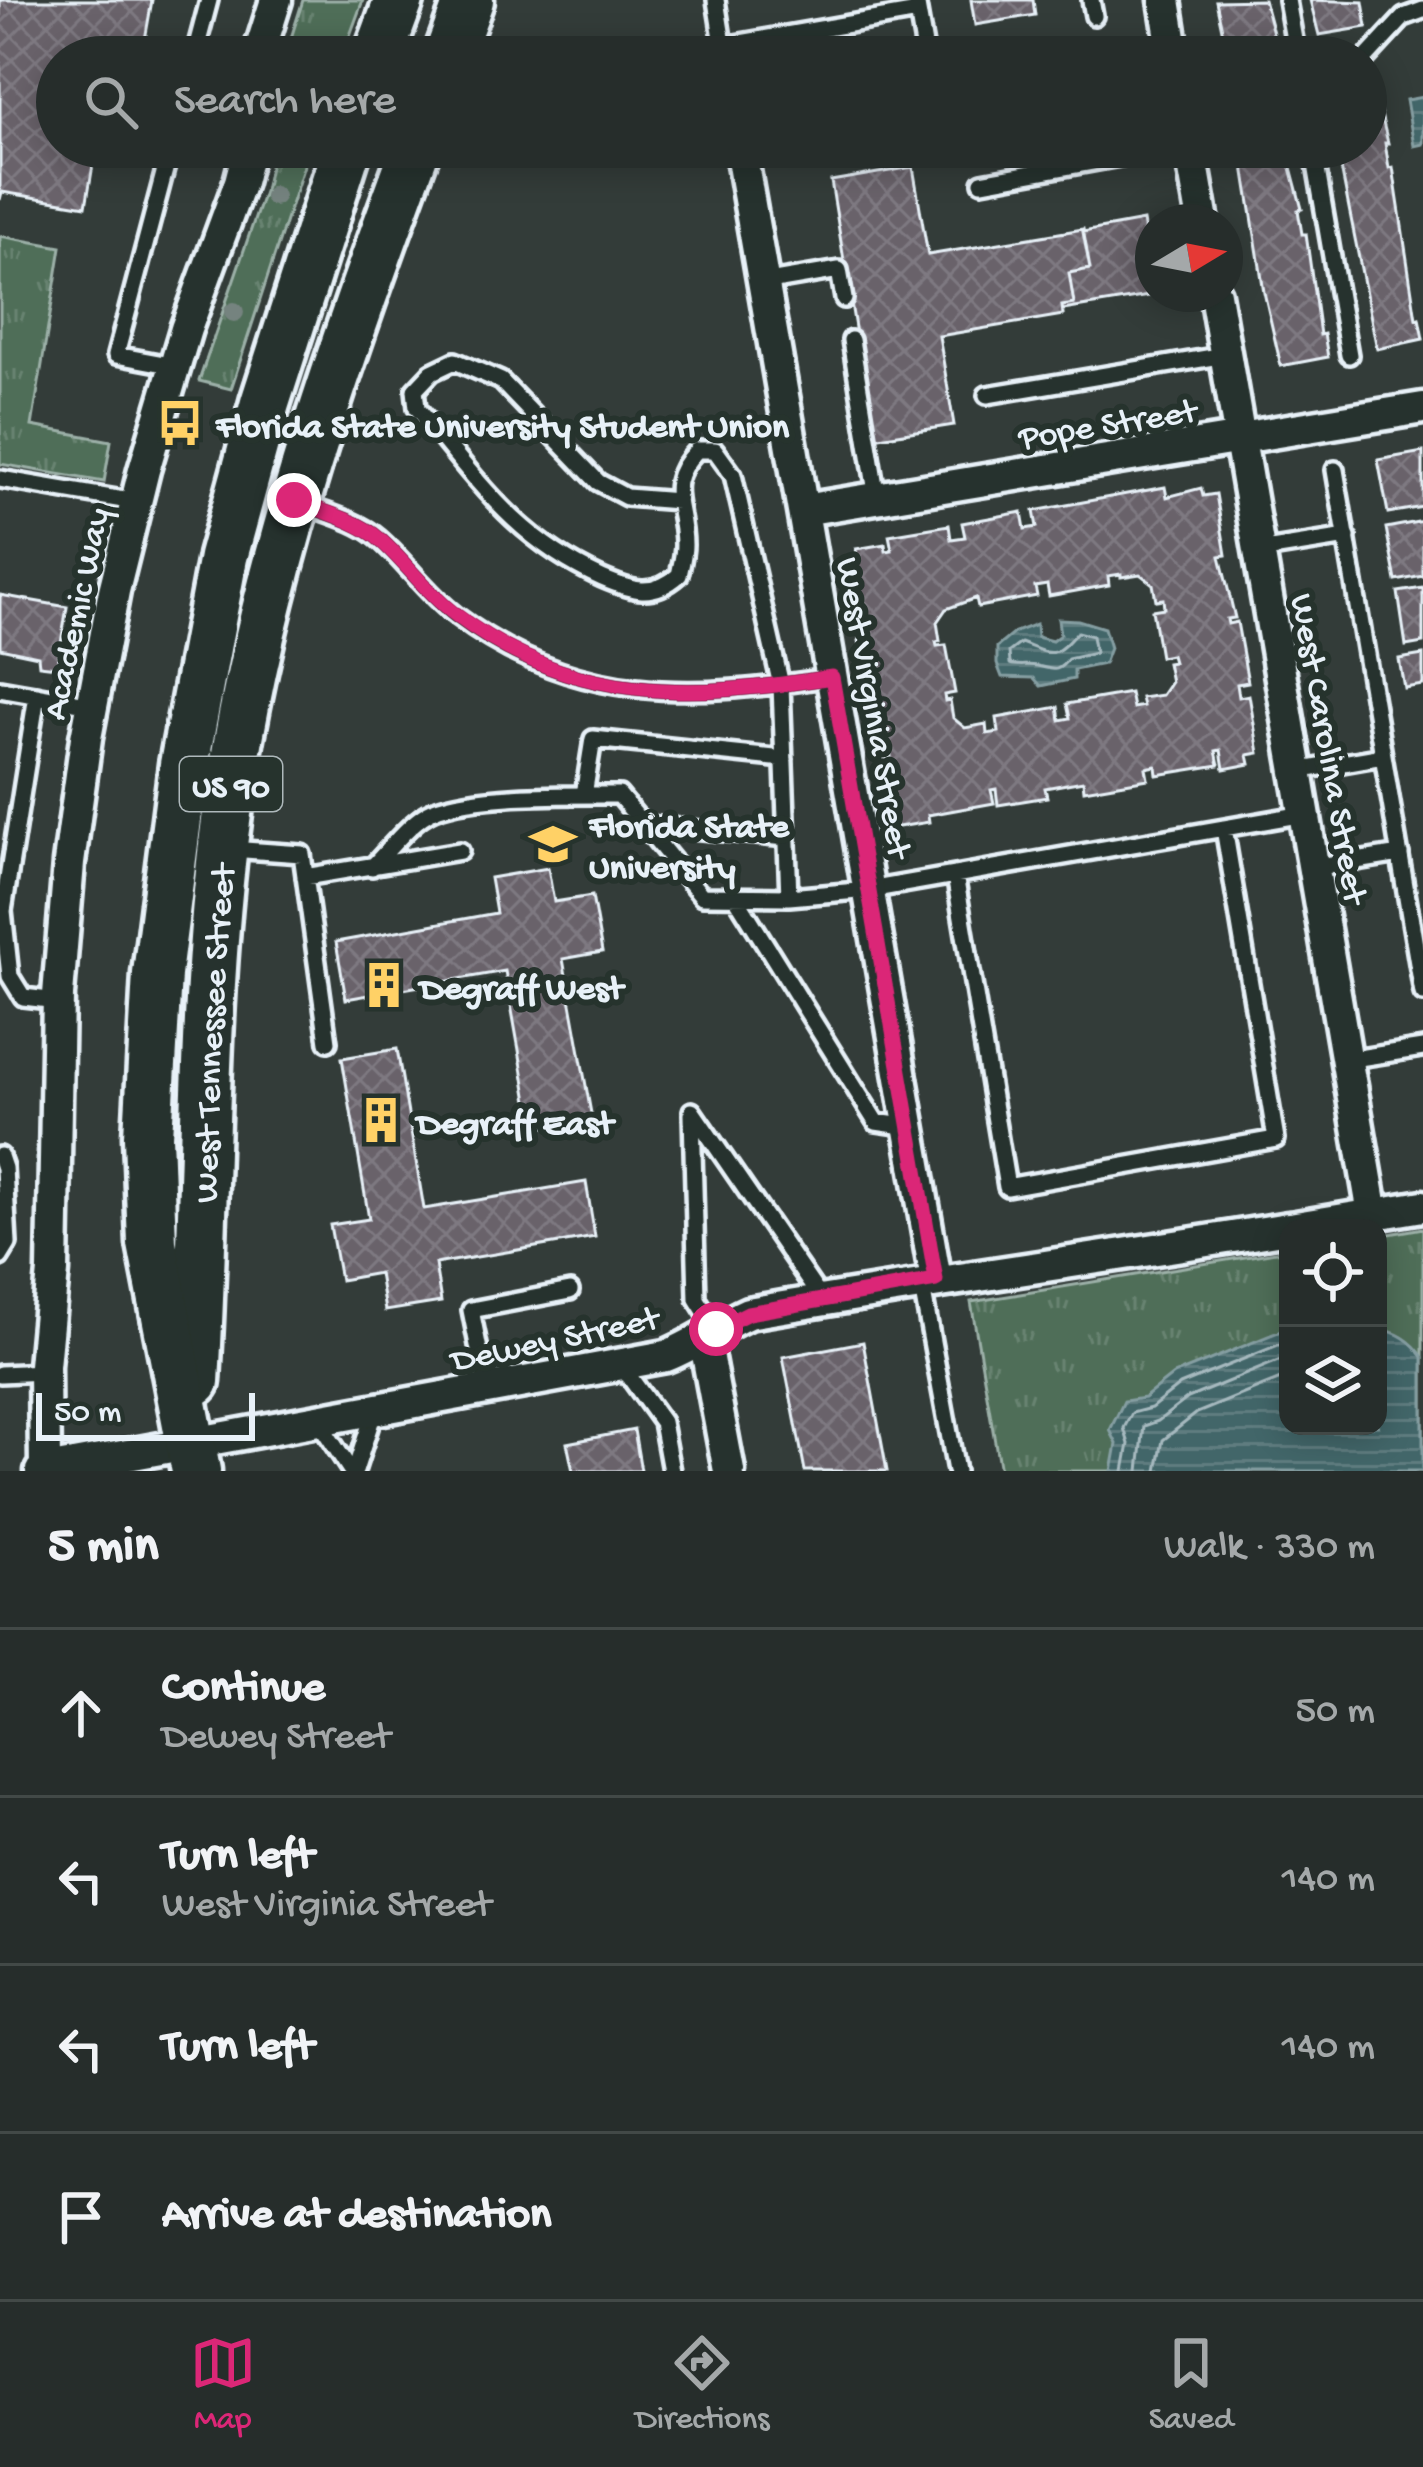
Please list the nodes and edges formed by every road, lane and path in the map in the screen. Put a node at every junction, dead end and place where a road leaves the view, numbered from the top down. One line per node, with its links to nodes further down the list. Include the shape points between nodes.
1 (209, 0): 10 (lane)
2 (276, 0): 11 (street)
3 (399, 0): 12 (main road)
4 (469, 0): 13 (main road)
5 (716, 0): 14 (lane)
6 (1165, 0): 17 (street)
7 (1287, 0): 18 (lane)
8 (917, 6): 15 (lane); 16 (lane)
9 (1423, 10): 19 (lane)
10 (200, 36)
11 (265, 36)
12 (386, 36)
13 (456, 36)
14 (722, 36)
15 (791, 36)
16 (922, 36)
17 (1171, 36)
18 (1293, 36)
19 (1386, 36)
20 (165, 168): 36 (lane, via 116,356)
21 (244, 168): 36 (street, Academic Way)
22 (340, 168): 96 (main road, West Tennessee Street / US 90, via 224,557 184,765 159,957 148,1136 152,1243)
23 (408, 168): 43 (main road, West Tennessee Street / US 90)
24 (744, 168): 30 (street, West Virginia Street)
25 (1059, 168): 28 (lane)
26 (1194, 168): 29 (street)
27 (1316, 168): 35 (lane)
28 (982, 182)
29 (1200, 204)
30 (763, 283): 31 (lane, via 839,270); 46 (street, West Virginia Street)
31 (844, 299)
32 (1218, 312): 34 (street, West Carolina Street)
33 (851, 340): 42 (lane)
34 (1225, 355): 37 (lane); 39 (street, West Carolina Street)
35 (1349, 356)
36 (175, 366): 45 (street, Academic Way)
37 (987, 395)
38 (1423, 408): 39 (street, Pope Street)
39 (1240, 438): 42 (street, Pope Street); 48 (street, West Carolina Street)
40 (1335, 470): 47 (lane)
41 (0, 479): 45 (lane)
42 (877, 498): 46 (street, Pope Street)
43 (294, 500): 50 (lane, via 374,534 455,615 598,686 669,692); 62 (main road, West Tennessee Street / US 90, via 248,688)
44 (678, 501): 44 (lane, via 679,575 664,588 634,593 560,559 512,521 417,408 415,390 455,361 501,381 598,482 626,497); 50 (lane, via 681,466 697,451 715,450 733,475)
45 (135, 502): 53 (street, Academic Way)
46 (803, 510): 49 (street, West Virginia Street)
47 (1347, 537): 48 (lane); 54 (lane)
48 (1259, 551): 56 (street, West Carolina Street)
49 (832, 677): 50 (lane); 70 (street, West Virginia Street)
50 (781, 685): 55 (lane)
51 (0, 689): 52 (lane)
52 (37, 695): 53 (lane); 63 (lane)
53 (92, 705): 74 (street, Academic Way)
54 (1383, 756): 56 (lane); 65 (lane)
55 (784, 759): 57 (lane, via 593,739); 61 (lane)
56 (1297, 771): 58 (street, West Carolina Street)
57 (584, 795): 59 (lane, via 619,795); 66 (lane, via 430,811)
58 (1304, 814): 60 (lane); 67 (street, West Carolina Street)
59 (647, 825): 61 (lane); 71 (lane, via 702,896)
60 (1225, 828): 68 (lane); 68 (lane, via 1276,1139 1029,1184 1006,1187)
61 (787, 838): 72 (lane)
62 (223, 848): 69 (lane, via 302,854); 96 (main road, West Tennessee Street / US 90, via 205,1055)
63 (6, 849): 74 (lane, via 10,976 23,997)
64 (460, 851): 66 (lane)
65 (1400, 854): 67 (lane); 73 (lane)
66 (372, 866): 69 (lane)
67 (1313, 868): 77 (street, West Carolina Street)
68 (955, 875): 70 (lane)
69 (305, 877): 75 (lane)
70 (869, 890): 72 (lane); 78 (street, West Virginia Street)
71 (736, 897): 72 (lane); 78 (lane, via 876,1122)
72 (789, 898)
73 (1423, 992)
74 (58, 1001): 91 (street, Academic Way)
75 (328, 1042)
76 (1423, 1048): 77 (lane)
77 (1346, 1060): 82 (street, West Carolina Street)
78 (910, 1127): 86 (street, West Virginia Street)
79 (0, 1156): 80 (lane)
80 (3, 1200): 85 (lane, via 8,1244)
81 (1423, 1206): 82 (street, Dewey Street)
82 (1373, 1214): 83 (street, Dewey Street)
83 (1343, 1219)
84 (1279, 1230): 86 (street, Dewey Street)
85 (0, 1256)
86 (928, 1281): 88 (street, Dewey Street); 101 (lane)
87 (570, 1291): 93 (lane, via 471,1310)
88 (822, 1300): 89 (street, Dewey Street, via 748,1313); 89 (lane, via 692,1111 697,1299)
89 (710, 1334): 90 (street, Dewey Street, via 666,1356); 100 (street)
90 (621, 1365): 93 (street, Dewey Street); 99 (lane, via 662,1422)
91 (44, 1372): 92 (lane); 97 (street, Academic Way)
92 (0, 1374)
93 (488, 1390): 94 (street, Dewey Street)
94 (374, 1412): 95 (street, Dewey Street); 98 (lane)
95 (319, 1422): 96 (street, Dewey Street); 98 (lane)
96 (194, 1459): 97 (street, Dewey Street)
97 (43, 1471)
98 (353, 1471)
99 (671, 1471)
100 (729, 1471)
101 (956, 1471)

